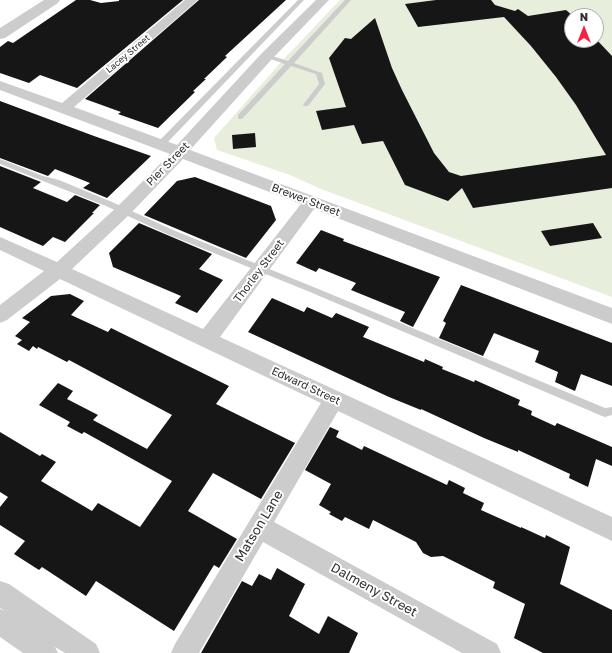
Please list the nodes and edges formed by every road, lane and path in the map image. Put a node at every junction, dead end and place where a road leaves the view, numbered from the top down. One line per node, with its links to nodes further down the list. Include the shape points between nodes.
1 (33, 0): 7 (street)
2 (53, 0): 8 (street)
3 (192, 0): 13 (street, Lacey Street)
4 (301, 0): 15 (lane)
5 (323, 0): 9 (street, Pier Street)
6 (348, 0): 10 (lane)
7 (0, 22)
8 (0, 35)
9 (267, 56): 10 (lane); 16 (street, Pier Street)
10 (290, 62): 12 (lane, via 319,73 322,84); 14 (lane)
11 (0, 85): 13 (street, Brewer Street)
12 (306, 105)
13 (64, 108): 15 (street, Brewer Street)
14 (240, 117)
15 (161, 144): 16 (street, Brewer Street)
16 (181, 151): 18 (street, Brewer Street); 19 (street, Pier Street)
17 (0, 162): 19 (lane)
18 (311, 202): 21 (street, Thorley Street); 24 (street, Brewer Street)
19 (124, 210): 21 (lane, via 170,232); 22 (street, Pier Street)
20 (0, 243): 22 (street, Edward Street)
21 (261, 268): 25 (street, Thorley Street); 27 (lane, via 605,413)
22 (58, 270): 23 (street, Pier Street); 25 (street, Edward Street)
23 (0, 315)
24 (612, 316)
25 (207, 339): 26 (street, Edward Street)
26 (334, 399): 28 (street, Matson Lane); 29 (street, Edward Street)
27 (612, 411)
28 (259, 527): 34 (street, Matson Lane); 35 (street, Dalmeny Street)
29 (612, 529)
30 (0, 593): 33 (street)
31 (0, 622): 32 (street)
32 (45, 653)
33 (87, 653)
34 (184, 653)
35 (488, 653)

